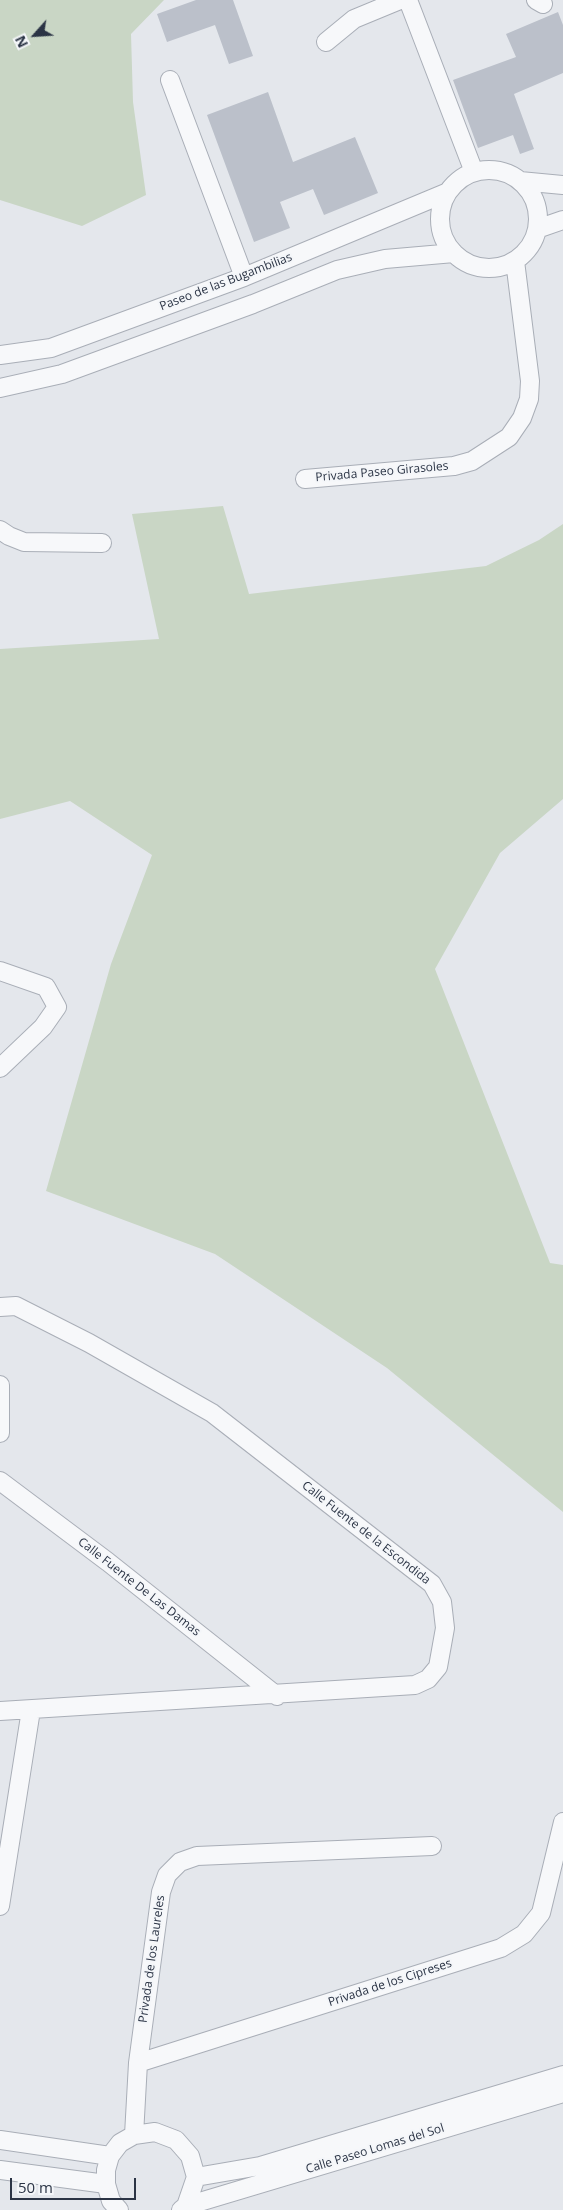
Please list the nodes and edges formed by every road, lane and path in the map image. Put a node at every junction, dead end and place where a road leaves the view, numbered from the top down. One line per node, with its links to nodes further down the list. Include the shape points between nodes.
1 (400, 0): 3 (street, via 354,20)
2 (408, 0): 5 (street)
3 (326, 42)
4 (170, 80): 13 (street)
5 (474, 172): 6 (street, via 506,173); 8 (street, via 455,183)
6 (520, 181): 7 (street); 10 (street, via 535,202)
7 (563, 185)
8 (448, 192): 11 (street, via 441,207 440,224 444,240); 13 (street, Paseo de las Bugambilias)
9 (563, 220): 10 (street)
10 (537, 228): 12 (street, via 525,252)
11 (454, 253): 12 (street, via 467,263 483,268 500,267); 15 (street, via 385,259 337,270 62,374)
12 (515, 261): 16 (street, Privada Paseo Girasoles, via 530,381 529,399 522,418 509,437 472,461 454,466)
13 (244, 276): 14 (street, Paseo de las Bugambilias, via 51,348)
14 (0, 355)
15 (0, 388)
16 (305, 479)
17 (0, 530): 18 (street, via 24,542)
18 (102, 544)
19 (0, 971): 20 (street, via 46,987 57,1007 43,1027)
20 (0, 1068)
21 (0, 1307): 25 (street, Calle Fuente de la Escondida, via 16,1306 89,1343 212,1413 432,1584 442,1602 445,1628 438,1667 428,1679 415,1685)
22 (0, 1385): 23 (street)
23 (0, 1433)
24 (0, 1481): 25 (street, Calle Fuente De Las Damas)
25 (276, 1696): 26 (street, Calle Fuente de la Escondida)
26 (31, 1710): 27 (street, Calle Fuente de la Escondida); 30 (street)
27 (0, 1711)
28 (563, 1822): 31 (street, Privada de los Cipreses, via 542,1913 524,1934 501,1948)
29 (432, 1846): 31 (street, Privada de los Laureles, via 197,1856 180,1862 167,1876 161,1892)
30 (0, 1901)
31 (138, 2063): 34 (street, Privada de los Laureles)
32 (563, 2075): 38 (street, Calle Paseo Lomas del Sol, via 260,2166)
33 (563, 2093): 40 (street, Calle Paseo Lomas del Sol)
34 (134, 2135): 36 (street); 38 (street, via 155,2132 176,2140 190,2156)
35 (0, 2140): 36 (street)
36 (110, 2156): 39 (street)
37 (0, 2170): 39 (street)
38 (196, 2177): 40 (street)
39 (106, 2184): 41 (street, via 112,2201)
40 (184, 2208)
41 (120, 2210)

